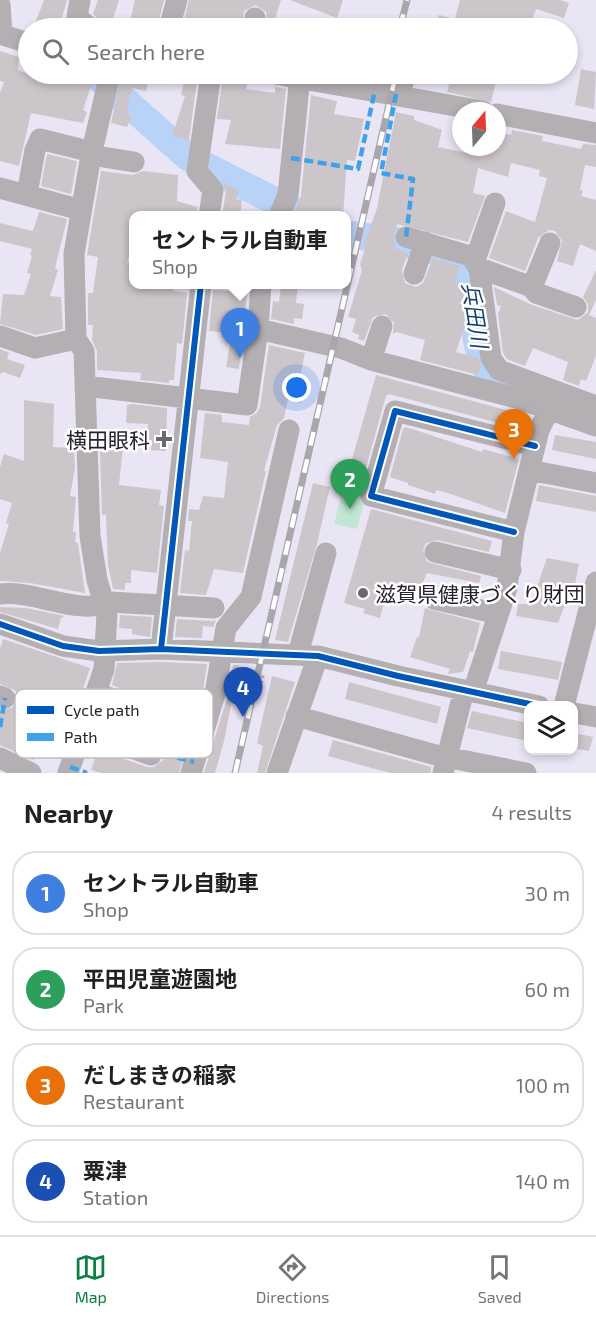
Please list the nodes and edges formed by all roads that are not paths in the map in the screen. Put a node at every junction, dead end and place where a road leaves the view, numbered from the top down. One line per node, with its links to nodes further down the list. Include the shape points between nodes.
1 (80, 0): 4 (street)
2 (177, 0): 5 (street)
3 (0, 5): 6 (street)
4 (78, 18)
5 (172, 18)
6 (1, 34): 7 (street)
7 (18, 40)
8 (108, 84): 17 (street)
9 (210, 84): 24 (street, via 198,163 213,190)
10 (299, 84): 22 (street)
11 (339, 84): 13 (street)
12 (403, 84): 13 (street)
13 (400, 95): 14 (street)
14 (452, 105)
15 (506, 116): 16 (street)
16 (596, 133)
17 (92, 154): 18 (street); 20 (street, via 40,139); 23 (street)
18 (134, 162)
19 (0, 188): 20 (street)
20 (27, 194): 23 (street)
21 (495, 203): 26 (street)
22 (283, 206)
23 (81, 210): 35 (street, via 75,254)
24 (210, 211)
25 (550, 243): 28 (street)
26 (477, 264): 27 (street, via 419,244); 28 (street); 39 (street, via 491,358 499,370)
27 (414, 274)
28 (532, 287): 31 (street, via 536,293)
29 (201, 289): 38 (street)
30 (261, 289): 33 (street)
31 (576, 307)
32 (382, 326): 36 (street)
33 (258, 329): 36 (street, via 341,348); 38 (street, via 247,405)
34 (0, 336): 35 (street, via 35,348)
35 (76, 339): 37 (street, via 84,351)
36 (371, 360): 39 (street, via 520,399)
37 (85, 386): 38 (street); 53 (street, via 90,536)
38 (189, 396): 54 (street)
39 (554, 401): 40 (street); 41 (street); 43 (street)
40 (595, 403)
41 (596, 426)
42 (289, 430): 60 (street, via 251,597 228,623)
43 (535, 446): 44 (street); 46 (street, via 395,411 371,496)
44 (529, 470): 45 (street); 46 (street)
45 (596, 483)
46 (514, 532): 49 (street)
47 (435, 552): 49 (street)
48 (326, 553): 61 (street)
49 (511, 570): 56 (street)
50 (596, 582): 65 (street)
51 (0, 594): 53 (street, via 18,592 96,608)
52 (434, 599): 56 (street)
53 (105, 604): 54 (street); 59 (street)
54 (166, 604): 55 (street); 58 (street)
55 (214, 608)
56 (498, 614): 63 (street)
57 (0, 624): 59 (street, via 69,647)
58 (161, 649): 59 (street); 60 (street)
59 (104, 651): 62 (street)
60 (223, 651): 61 (street); 64 (street)
61 (308, 655): 63 (street); 68 (street)
62 (98, 689)
63 (469, 691): 66 (street); 73 (street)
64 (213, 701)
65 (565, 701)
66 (524, 702)
67 (578, 714): 69 (street)
68 (296, 716): 73 (street); 77 (street)
69 (596, 717)
70 (0, 758): 74 (street)
71 (74, 758): 75 (street)
72 (196, 758): 76 (street)
73 (445, 764): 78 (street)
74 (31, 773)
75 (68, 773)
76 (191, 773)
77 (277, 773)
78 (526, 773)

